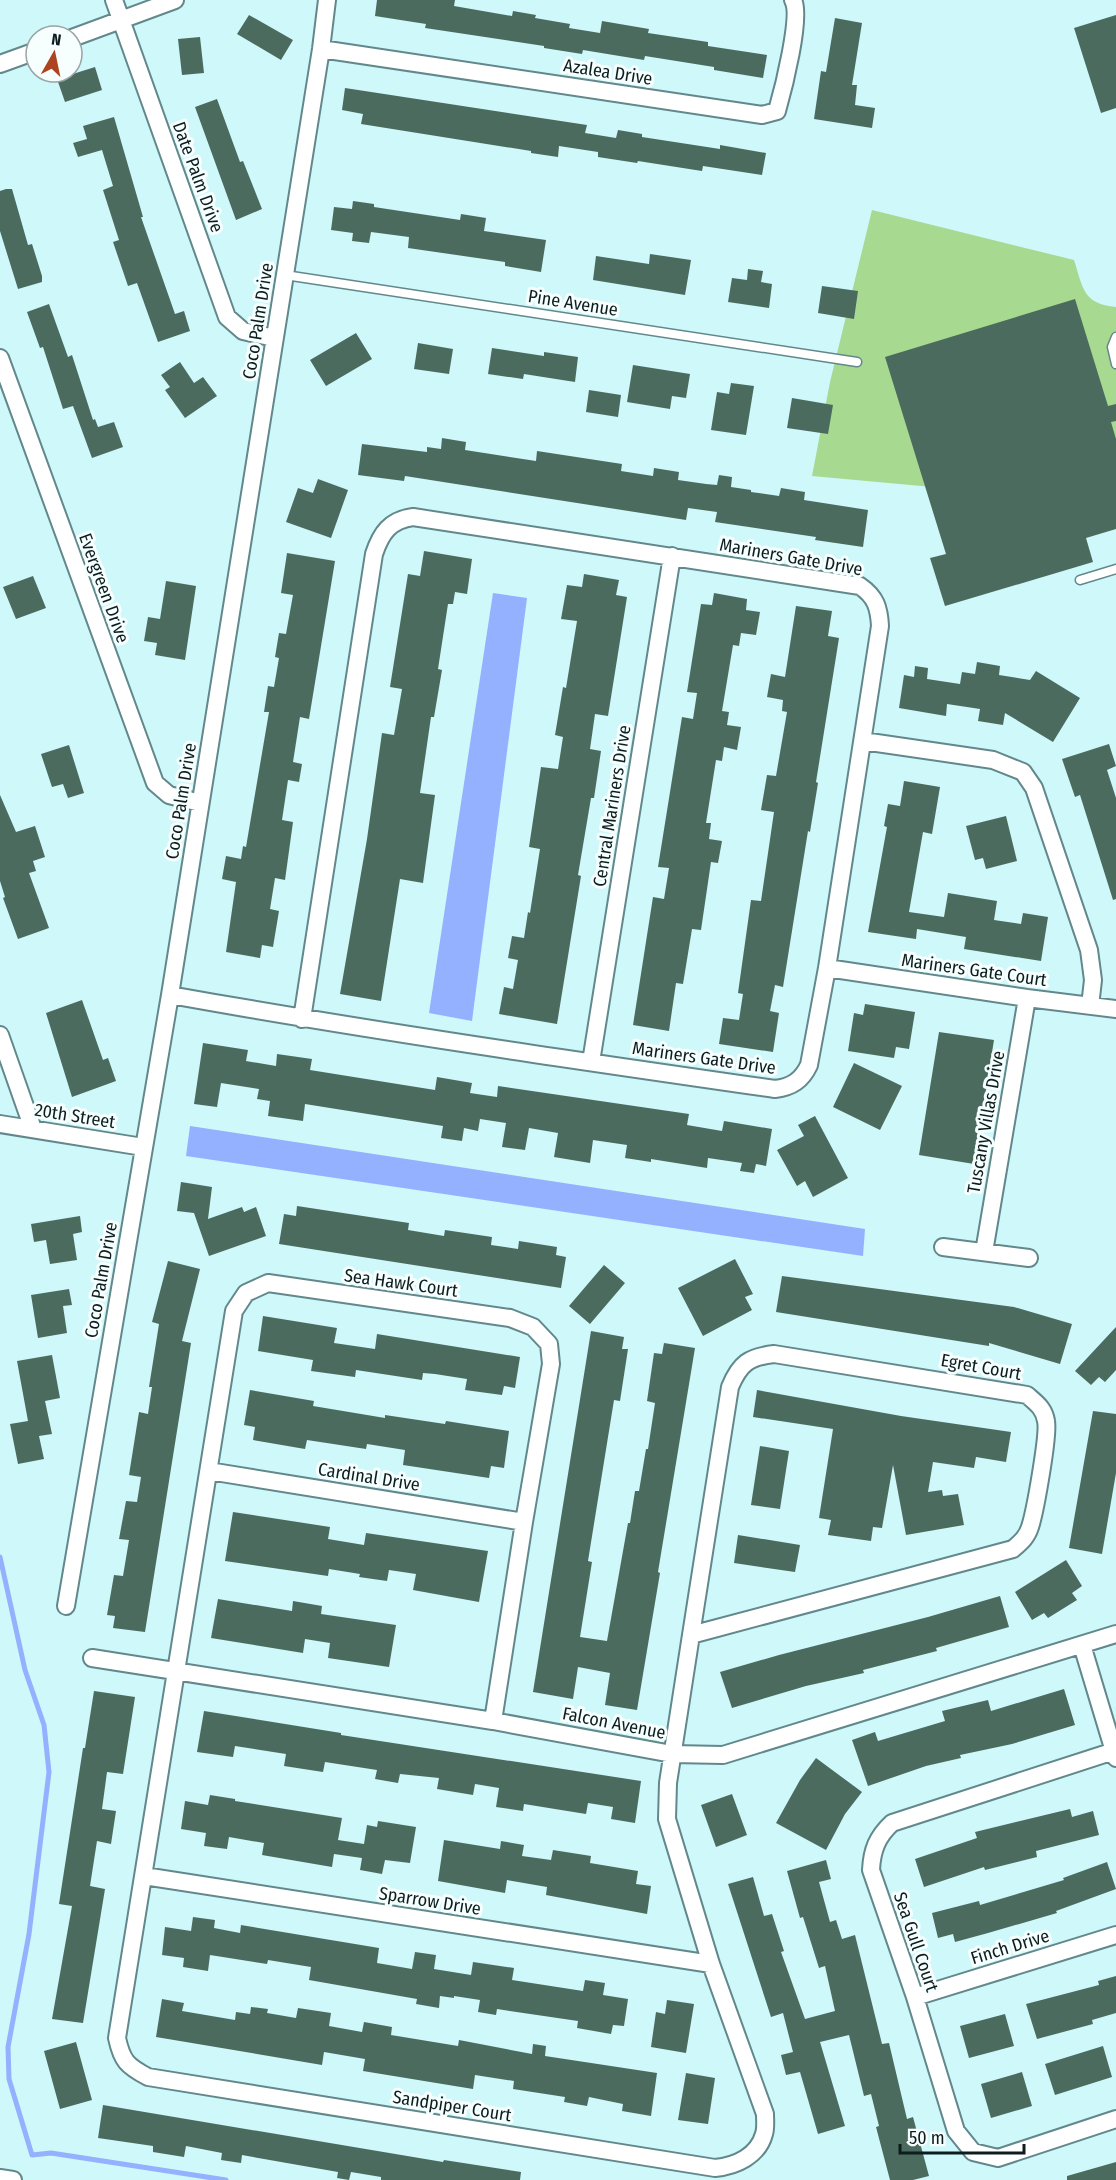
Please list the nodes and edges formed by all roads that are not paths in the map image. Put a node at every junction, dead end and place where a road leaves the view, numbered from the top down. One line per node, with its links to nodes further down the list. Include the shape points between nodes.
1 (114, 0): 5 (street, Date Palm Drive)
2 (175, 0): 5 (street)
3 (327, 0): 7 (street, Coco Palm Drive)
4 (793, 0): 7 (street, Azalea Drive, via 796,14 786,81 777,111 762,115)
5 (122, 20): 6 (street); 11 (street, Date Palm Drive, via 227,317 243,331)
6 (84, 34)
7 (321, 49): 10 (street, Coco Palm Drive)
8 (24, 55): 9 (street)
9 (0, 64)
10 (285, 275): 11 (street, Coco Palm Drive); 14 (lane, Pine Avenue)
11 (274, 338): 20 (street, Coco Palm Drive)
12 (1116, 338): 15 (lane, via 1112,347)
13 (0, 358): 20 (street, Evergreen Drive, via 155,783 169,795)
14 (857, 362)
15 (1116, 364)
16 (672, 556): 19 (street, Mariners Gate Drive, via 860,586 872,594 880,612 880,626); 26 (street, Mariners Gate Drive, via 413,517 390,525 379,537); 28 (street, Central Mariners Drive)
17 (1116, 569): 18 (lane)
18 (1080, 580)
19 (863, 741): 21 (street, Mariners Gate Drive); 24 (street, via 993,760 1023,772 1034,788 1089,951 1093,980)
20 (200, 803): 22 (street, Coco Palm Drive)
21 (827, 968): 23 (street, Mariners Gate Court); 28 (street, Mariners Gate Drive, via 808,1065 800,1080 790,1086 775,1089)
22 (170, 995): 26 (street, Mariners Gate Drive); 31 (street, Coco Palm Drive)
23 (1027, 998): 24 (street, Mariners Gate Court); 33 (street, Tuscany Villas Drive)
24 (1090, 1006): 25 (street, Mariners Gate Court)
25 (1116, 1009)
26 (303, 1019): 28 (street, Mariners Gate Drive)
27 (0, 1035): 30 (street)
28 (591, 1062)
29 (0, 1124): 30 (street, 20th Street)
30 (33, 1129): 31 (street, 20th Street)
31 (143, 1147): 37 (street, Coco Palm Drive)
32 (943, 1247): 33 (street)
33 (984, 1252): 34 (street)
34 (1029, 1258)
35 (209, 1471): 36 (street, Cardinal Drive); 36 (street, Sea Hawk Court, via 234,1311 252,1289 268,1283 510,1318 533,1328 549,1344 551,1364); 42 (street, Sea Hawk Court)
36 (524, 1522): 43 (street, Sea Hawk Court)
37 (66, 1606)
38 (1116, 1634): 40 (street, Falcon Avenue)
39 (691, 1635): 39 (street, Egret Court, via 730,1387 736,1372 749,1359 774,1354 1005,1390 1027,1395 1041,1406 1047,1421 1034,1511 1024,1540 1013,1548); 44 (street, Egret Court)
40 (1082, 1645): 44 (street, Falcon Avenue, via 723,1755); 45 (street, Sea Gull Court)
41 (92, 1658): 42 (street, Falcon Avenue)
42 (177, 1672): 43 (street, Falcon Avenue); 46 (street, Sandpiper Court)
43 (493, 1721): 44 (street, Falcon Avenue)
44 (672, 1754): 48 (street, Sandpiper Court, via 667,1819)
45 (1115, 1755): 49 (street, Sea Gull Court, via 892,1823 881,1834 872,1851 871,1870)
46 (144, 1876): 48 (street, Sparrow Drive); 48 (street, Sandpiper Court, via 117,2038 121,2056 130,2068 148,2078 716,2169 731,2167 756,2150 764,2134 765,2114)
47 (1116, 1935): 49 (street, Finch Drive)
48 (711, 1964)
49 (915, 1997): 50 (street, Sea Gull Court, via 956,2131 973,2152 998,2158)
50 (1116, 2119)
51 (0, 2178): 52 (street)
52 (12, 2180)

